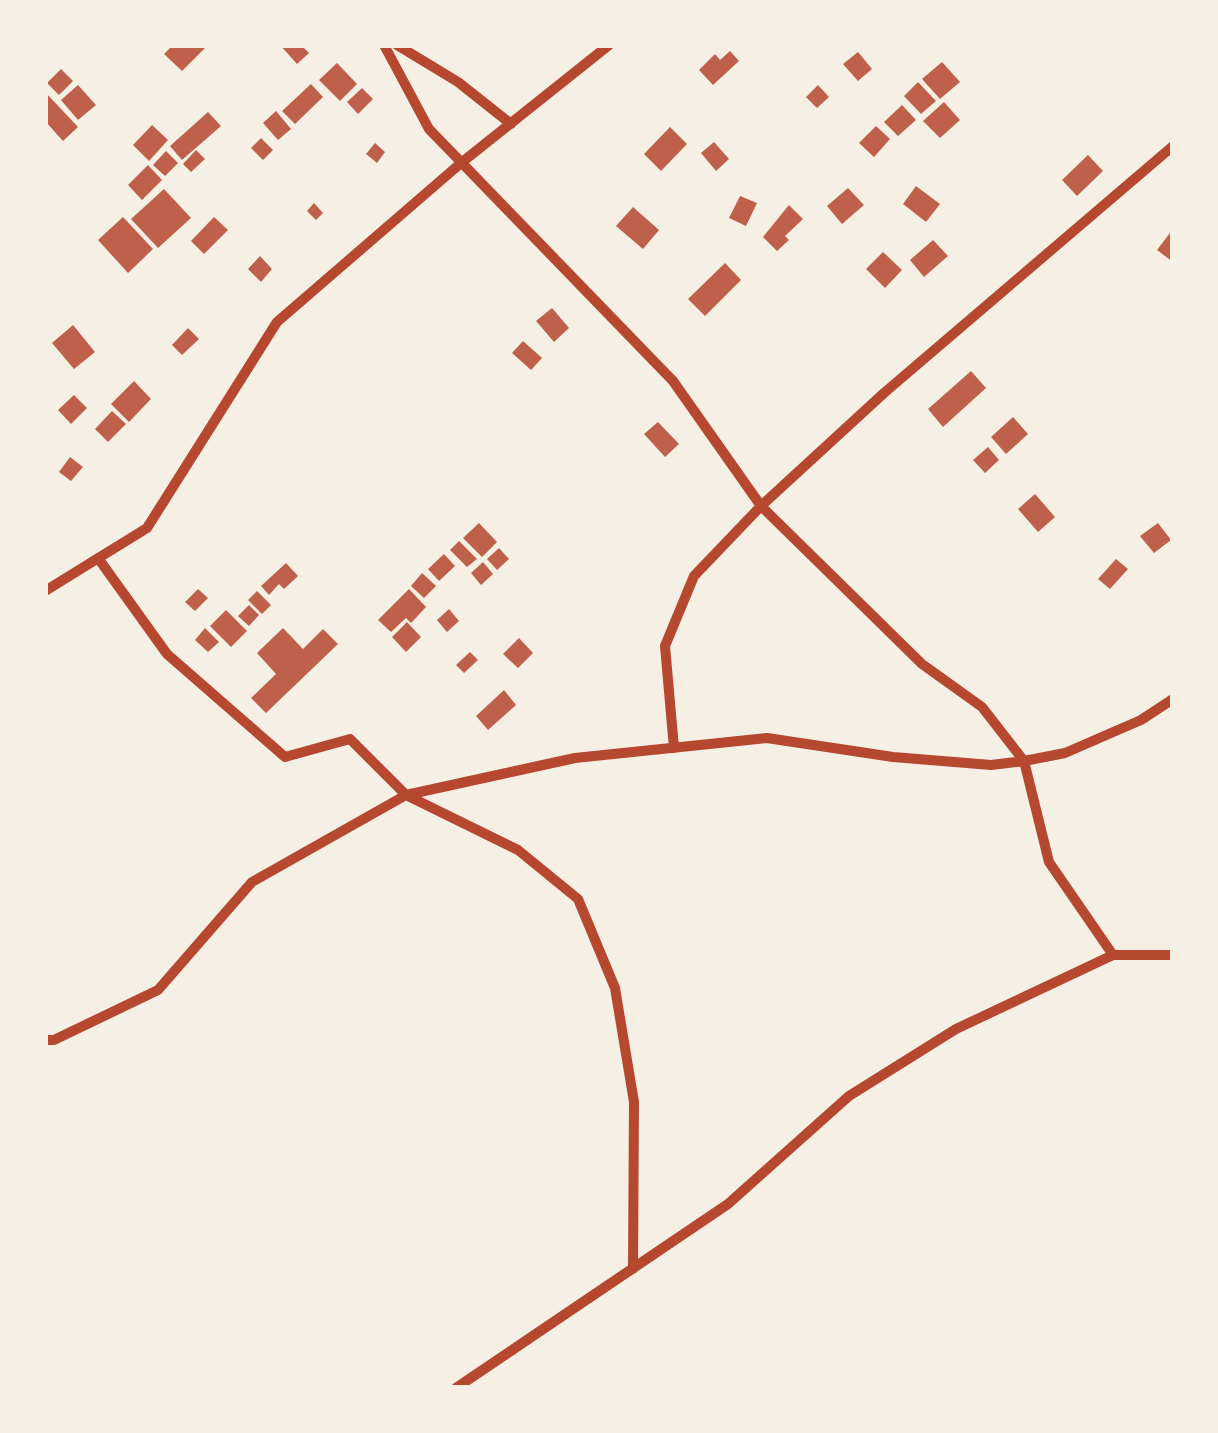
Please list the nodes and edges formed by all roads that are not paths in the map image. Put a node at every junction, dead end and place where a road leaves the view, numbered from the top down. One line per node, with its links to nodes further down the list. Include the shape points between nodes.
1 (384, 45): 6 (street, via 429,129)
2 (398, 45): 4 (street)
3 (610, 45): 4 (street)
4 (511, 124): 6 (street)
5 (1173, 146): 7 (street)
6 (461, 163): 7 (street, via 674,381); 8 (street, via 277,322 147,528)
7 (761, 506): 11 (street, via 694,576 665,646); 12 (street, via 922,664 982,707)
8 (98, 558): 9 (street); 13 (street, via 167,654 285,757 350,739)
9 (45, 592)
10 (1173, 699): 12 (street, via 1065,753)
11 (674, 748): 12 (street, via 768,738 894,757); 13 (street, via 575,758)
12 (1024, 761): 14 (street, via 1049,862)
13 (406, 795): 16 (street, via 252,882 158,990); 17 (street, via 518,850 578,900 615,988 634,1102)
14 (1113, 955): 15 (street); 17 (street, via 956,1030 849,1096 728,1204)
15 (1173, 955)
16 (45, 1040)
17 (632, 1270): 18 (street)
18 (456, 1388)

